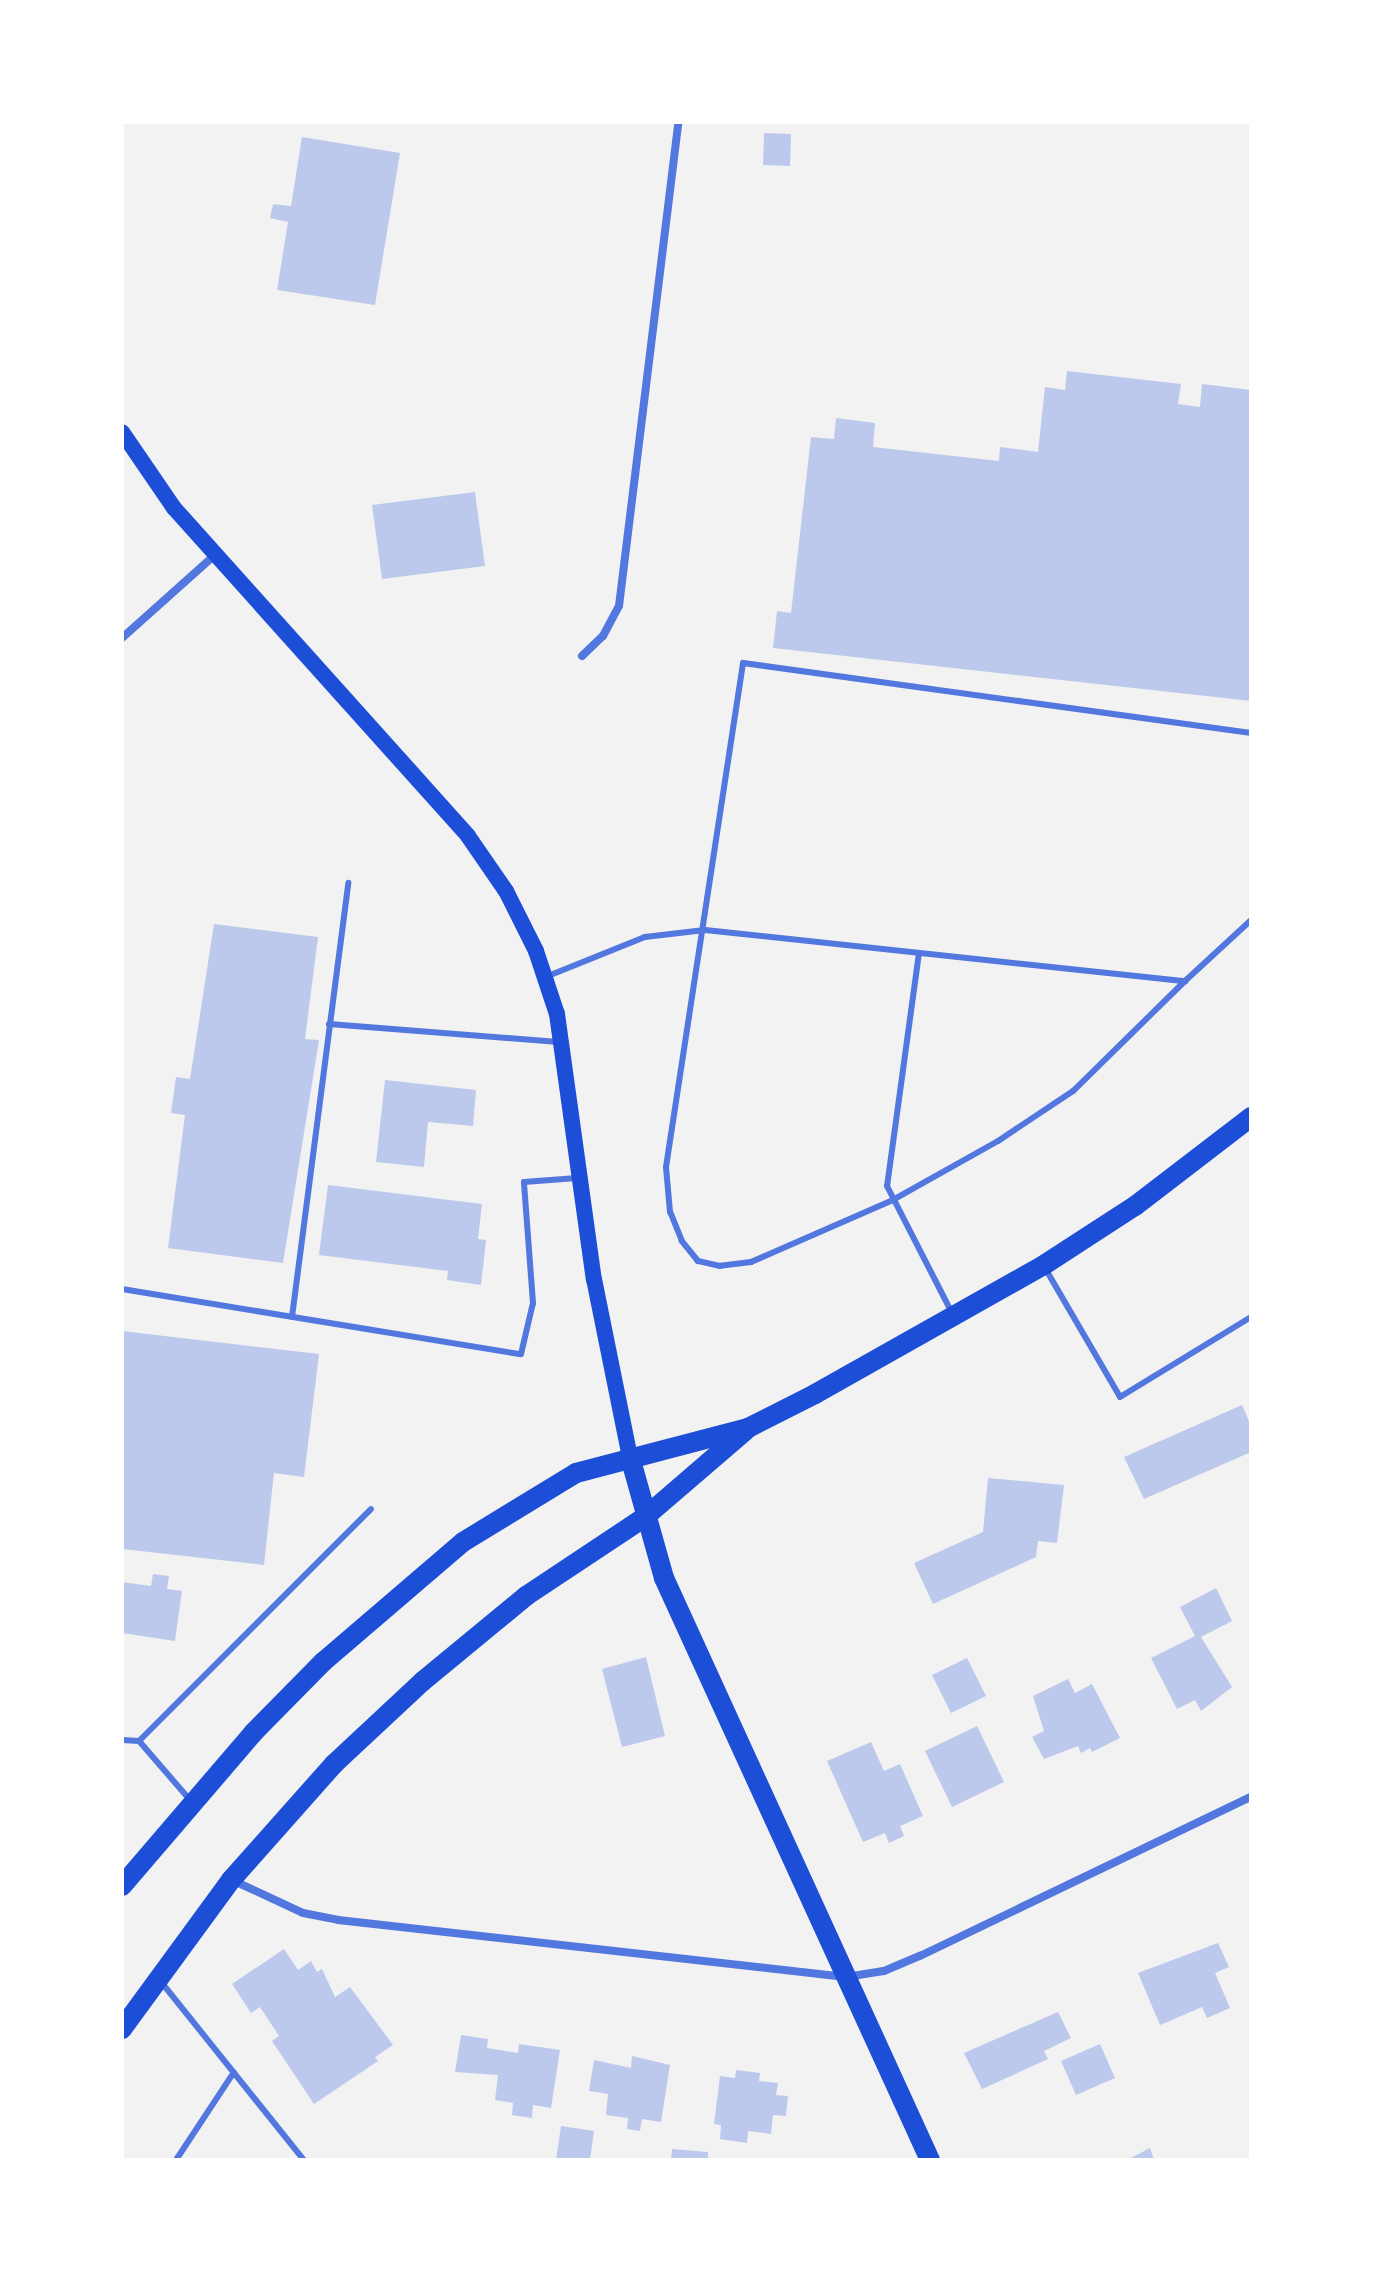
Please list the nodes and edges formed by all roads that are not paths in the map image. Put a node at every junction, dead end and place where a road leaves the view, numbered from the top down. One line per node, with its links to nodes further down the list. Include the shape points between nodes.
1 (678, 122): 5 (street, via 619,606 603,636)
2 (122, 432): 3 (main road, via 174,508)
3 (216, 554): 4 (street); 11 (main road, via 468,836 506,891)
4 (122, 638)
5 (582, 656)
6 (1251, 733): 9 (lane, via 743,663)
7 (348, 883): 13 (lane)
8 (1251, 920): 12 (lane)
9 (705, 930): 10 (lane); 11 (lane, via 645,937); 17 (lane, via 666,1167 670,1212 682,1241 698,1261 720,1266 751,1262)
10 (919, 953): 12 (lane); 17 (lane, via 887,1186)
11 (545, 977): 14 (main road)
12 (1185, 981): 17 (lane, via 1073,1091)
13 (329, 1024): 14 (lane); 20 (lane)
14 (562, 1042): 16 (main road)
15 (1251, 1117): 18 (main road, via 1135,1206)
16 (583, 1178): 20 (lane, via 524,1182 533,1303 521,1354); 24 (main road, via 594,1279)
17 (893, 1200): 21 (lane)
18 (1044, 1265): 21 (main road); 22 (lane, via 1120,1397)
19 (122, 1289): 20 (lane)
20 (292, 1317)
21 (954, 1317): 23 (main road)
22 (1251, 1317)
23 (748, 1428): 24 (main road); 26 (main road)
24 (630, 1457): 26 (main road); 30 (main road, via 540,1491 463,1542 323,1662)
25 (371, 1509): 28 (lane)
26 (645, 1517): 31 (main road, via 526,1596 423,1681 334,1764); 34 (main road, via 664,1578)
27 (122, 1740): 28 (lane)
28 (139, 1741): 30 (lane)
29 (1251, 1797): 34 (street, via 920,1956 884,1971)
30 (192, 1803): 32 (main road)
31 (231, 1880): 33 (main road); 34 (street, via 289,1907 338,1920)
32 (122, 1886)
33 (157, 1977): 35 (main road); 36 (lane)
34 (846, 1977): 39 (main road)
35 (122, 2029)
36 (234, 2072): 37 (lane); 38 (lane)
37 (176, 2160)
38 (304, 2160)
39 (930, 2160)

